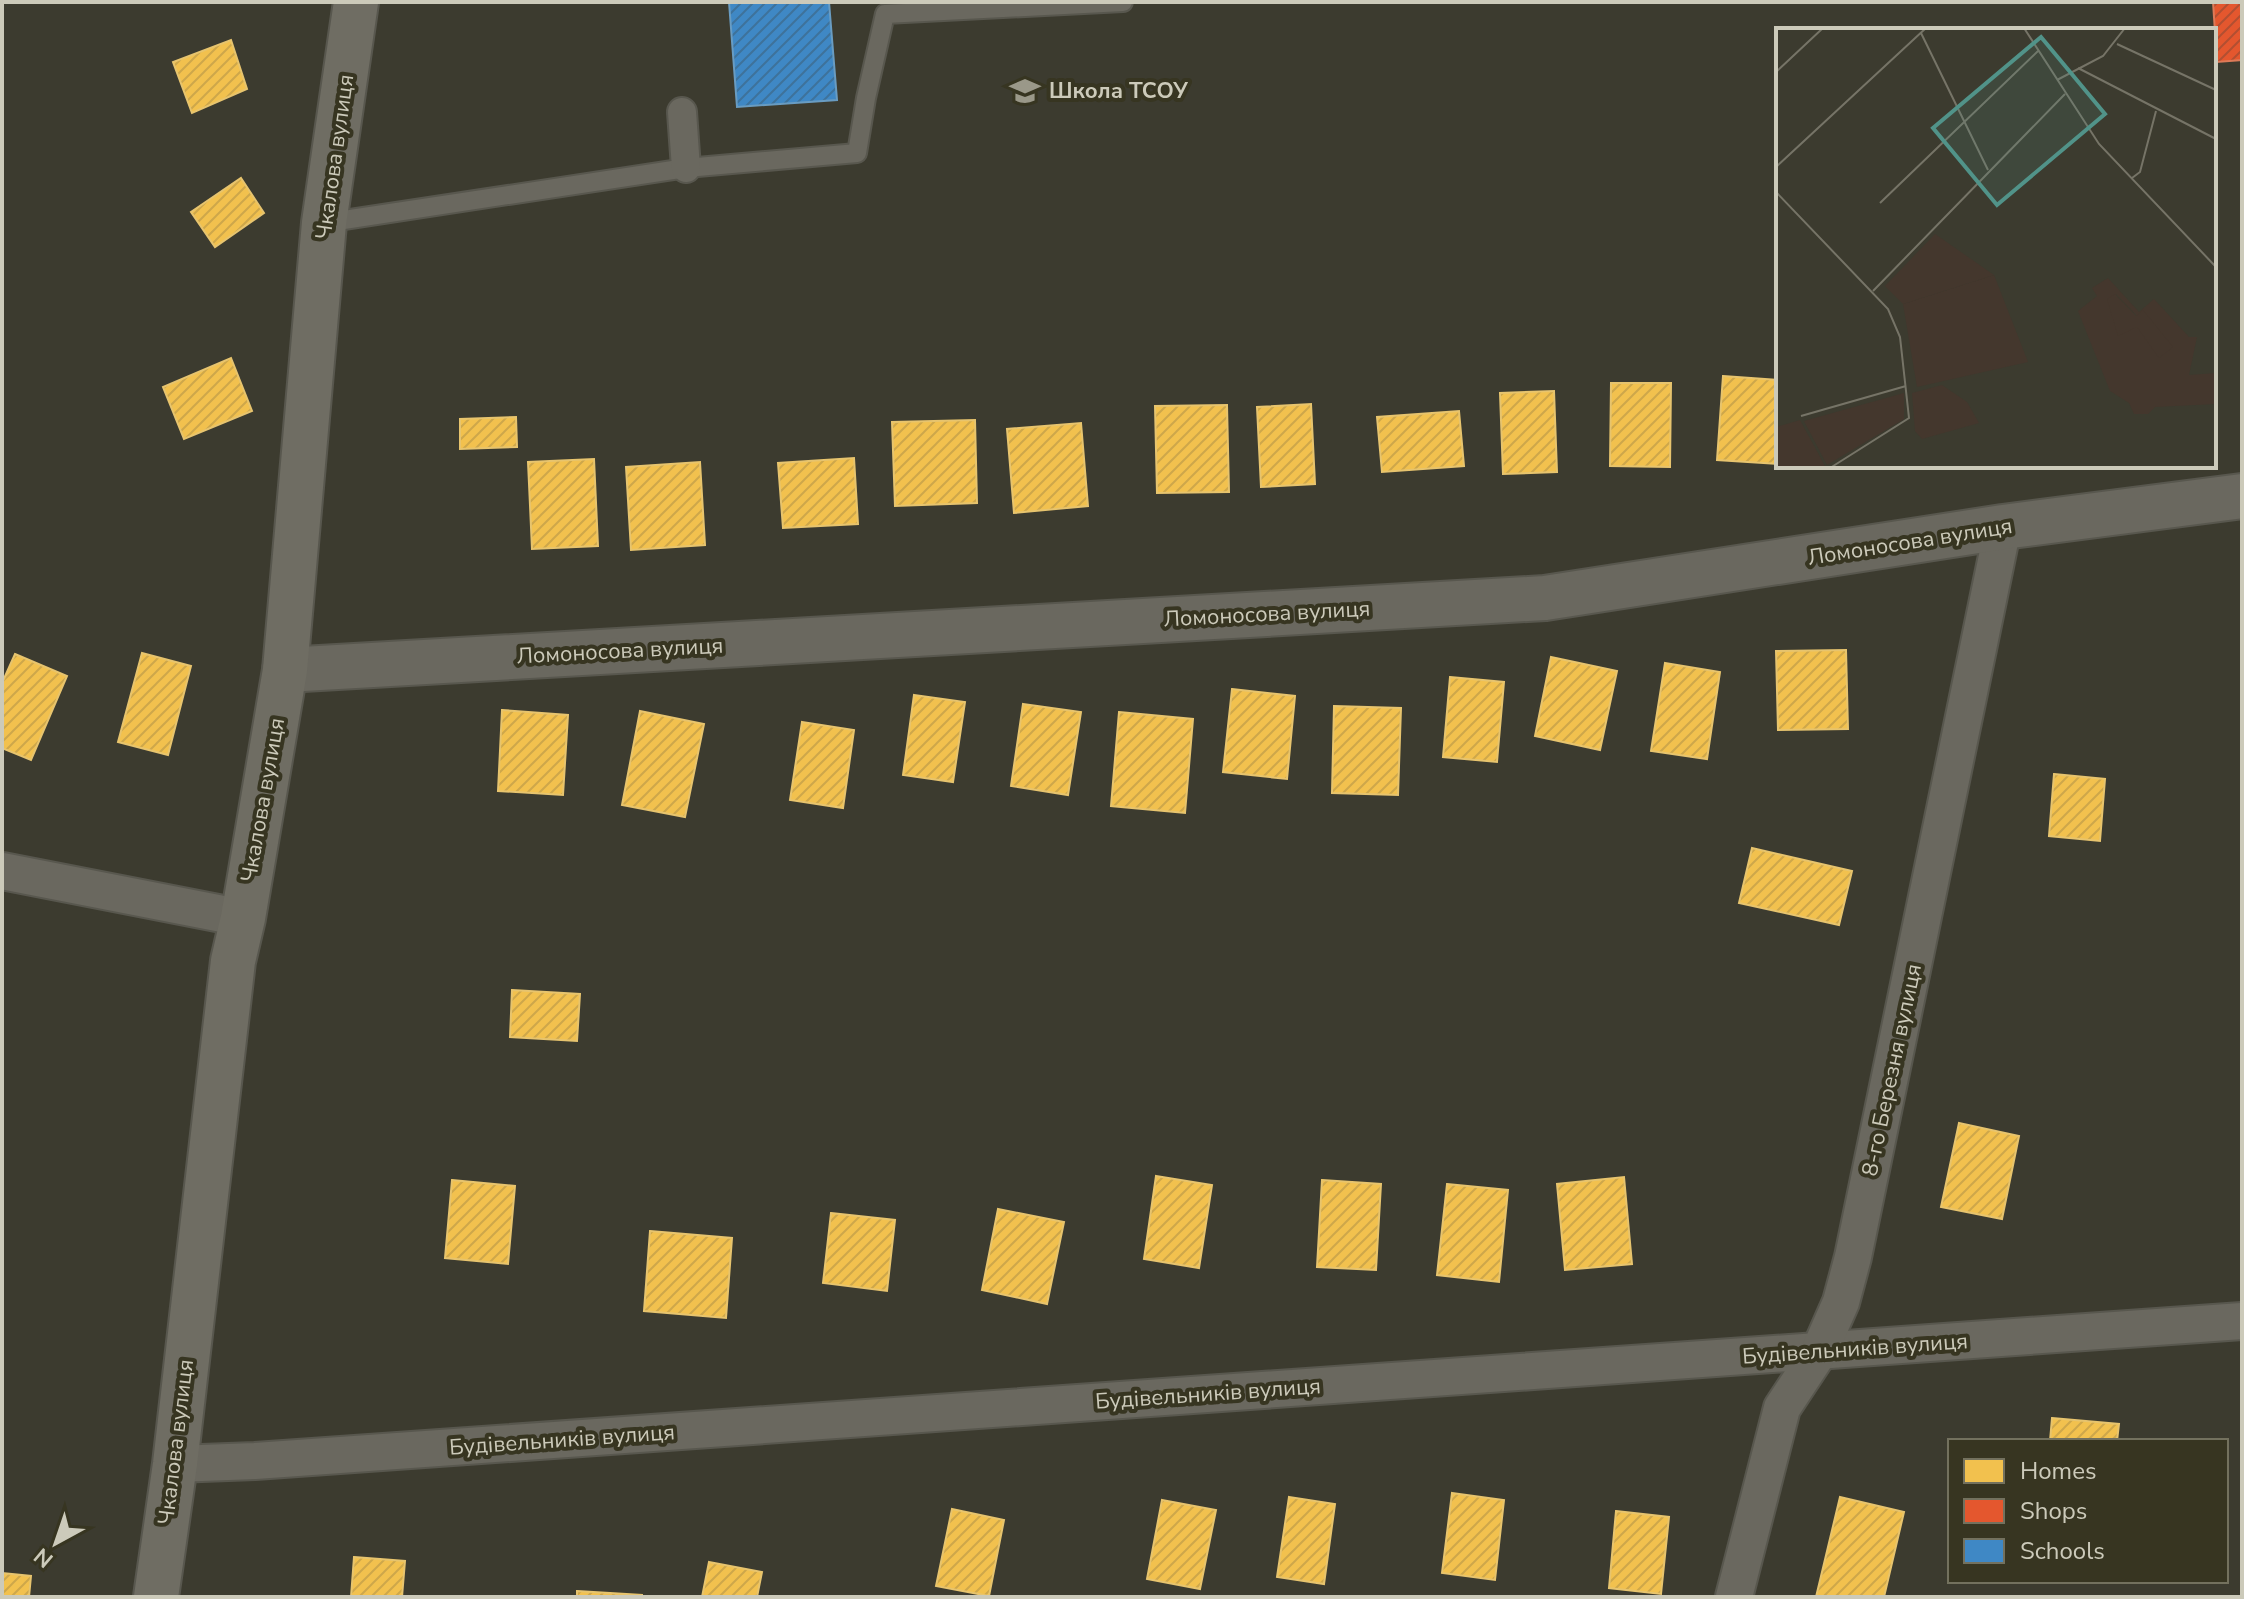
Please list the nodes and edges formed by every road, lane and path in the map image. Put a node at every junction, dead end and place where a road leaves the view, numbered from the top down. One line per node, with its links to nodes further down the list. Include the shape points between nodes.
1 (356, 2): 6 (main road, Чкалова вулиця)
2 (1123, 2): 3 (lane)
3 (886, 8): 5 (lane, via 857,153)
4 (682, 112): 5 (street)
5 (686, 168): 6 (lane)
6 (324, 223): 9 (main road, Чкалова вулиця)
7 (2242, 496): 8 (street, Ломоносова вулиця)
8 (2003, 527): 9 (street, Ломоносова вулиця, via 1545,598); 13 (street, 8-го Березня вулиця, via 1853,1257)
9 (285, 670): 11 (main road, Чкалова вулиця)
10 (2, 871): 11 (street)
11 (243, 918): 14 (main road, Чкалова вулиця, via 233,961)
12 (2242, 1321): 13 (street, Будівельників вулиця)
13 (1819, 1352): 14 (street, Будівельників вулиця); 16 (street, 8-го Березня вулиця, via 1782,1408)
14 (175, 1464): 15 (main road, Чкалова вулиця)
15 (156, 1597)
16 (1734, 1597)

